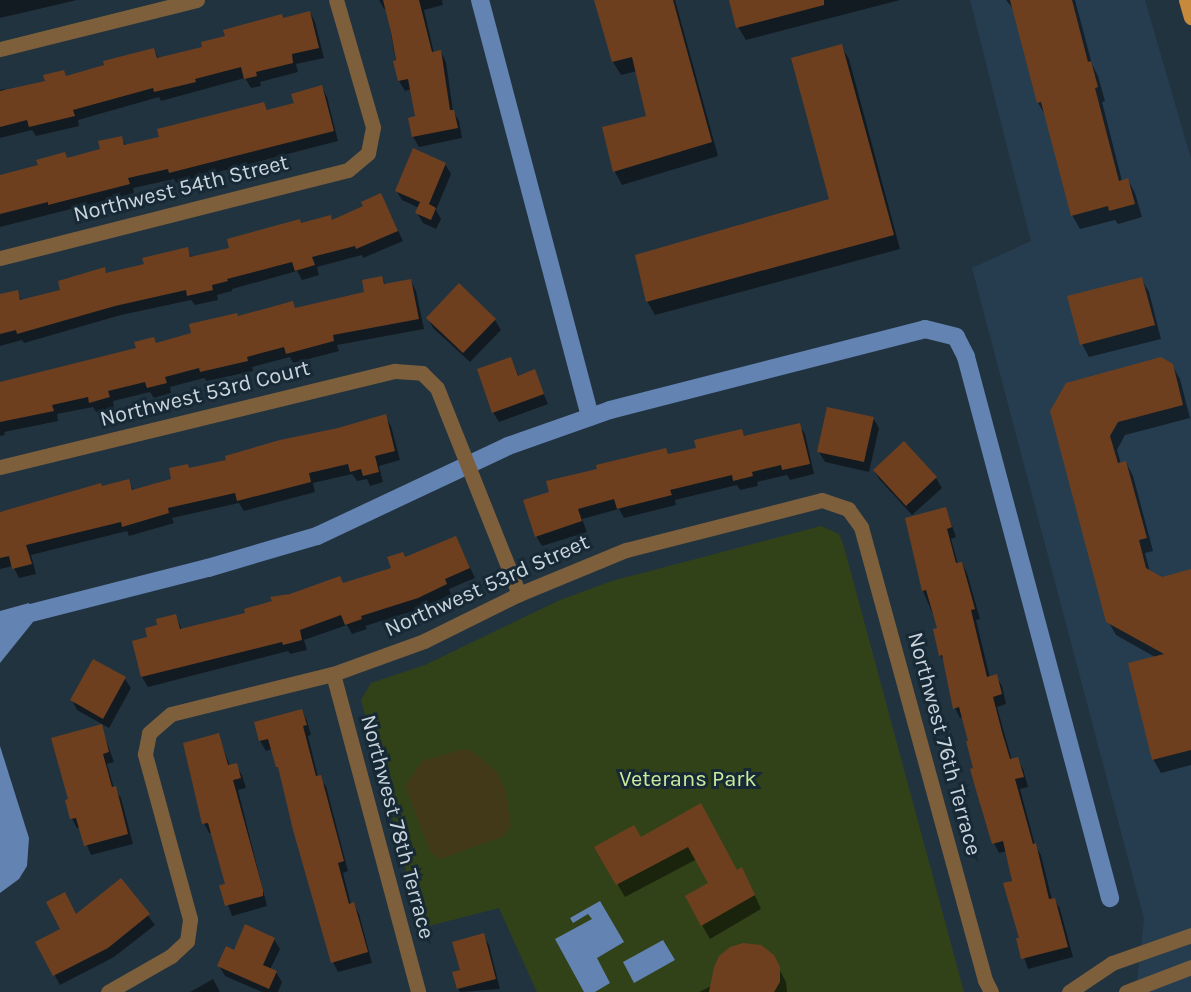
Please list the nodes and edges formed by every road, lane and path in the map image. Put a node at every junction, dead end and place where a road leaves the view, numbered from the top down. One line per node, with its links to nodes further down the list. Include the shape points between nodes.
1 (197, 0): 5 (street)
2 (336, 0): 6 (street, Northwest 54th Street, via 373,127 368,153 348,170)
3 (1186, 0): 4 (main road)
4 (1191, 17)
5 (0, 49)
6 (0, 258)
7 (0, 467): 9 (street, Northwest 53rd Court, via 395,371 422,373 437,388)
8 (848, 509): 9 (street, Northwest 53rd Street, via 822,500 787,508 626,550); 15 (street, Northwest 76th Terrace, via 861,527)
9 (519, 594): 10 (street, Northwest 53rd Street, via 424,641)
10 (333, 674): 13 (street, Northwest 53rd Street, via 171,714 150,733 145,754 190,919 187,941 171,956); 14 (street, Northwest 78th Terrace)
11 (1191, 934): 16 (street, via 1112,963)
12 (1191, 967): 17 (street)
13 (108, 992)
14 (418, 992)
15 (991, 992)
16 (1069, 992)
17 (1126, 992)

